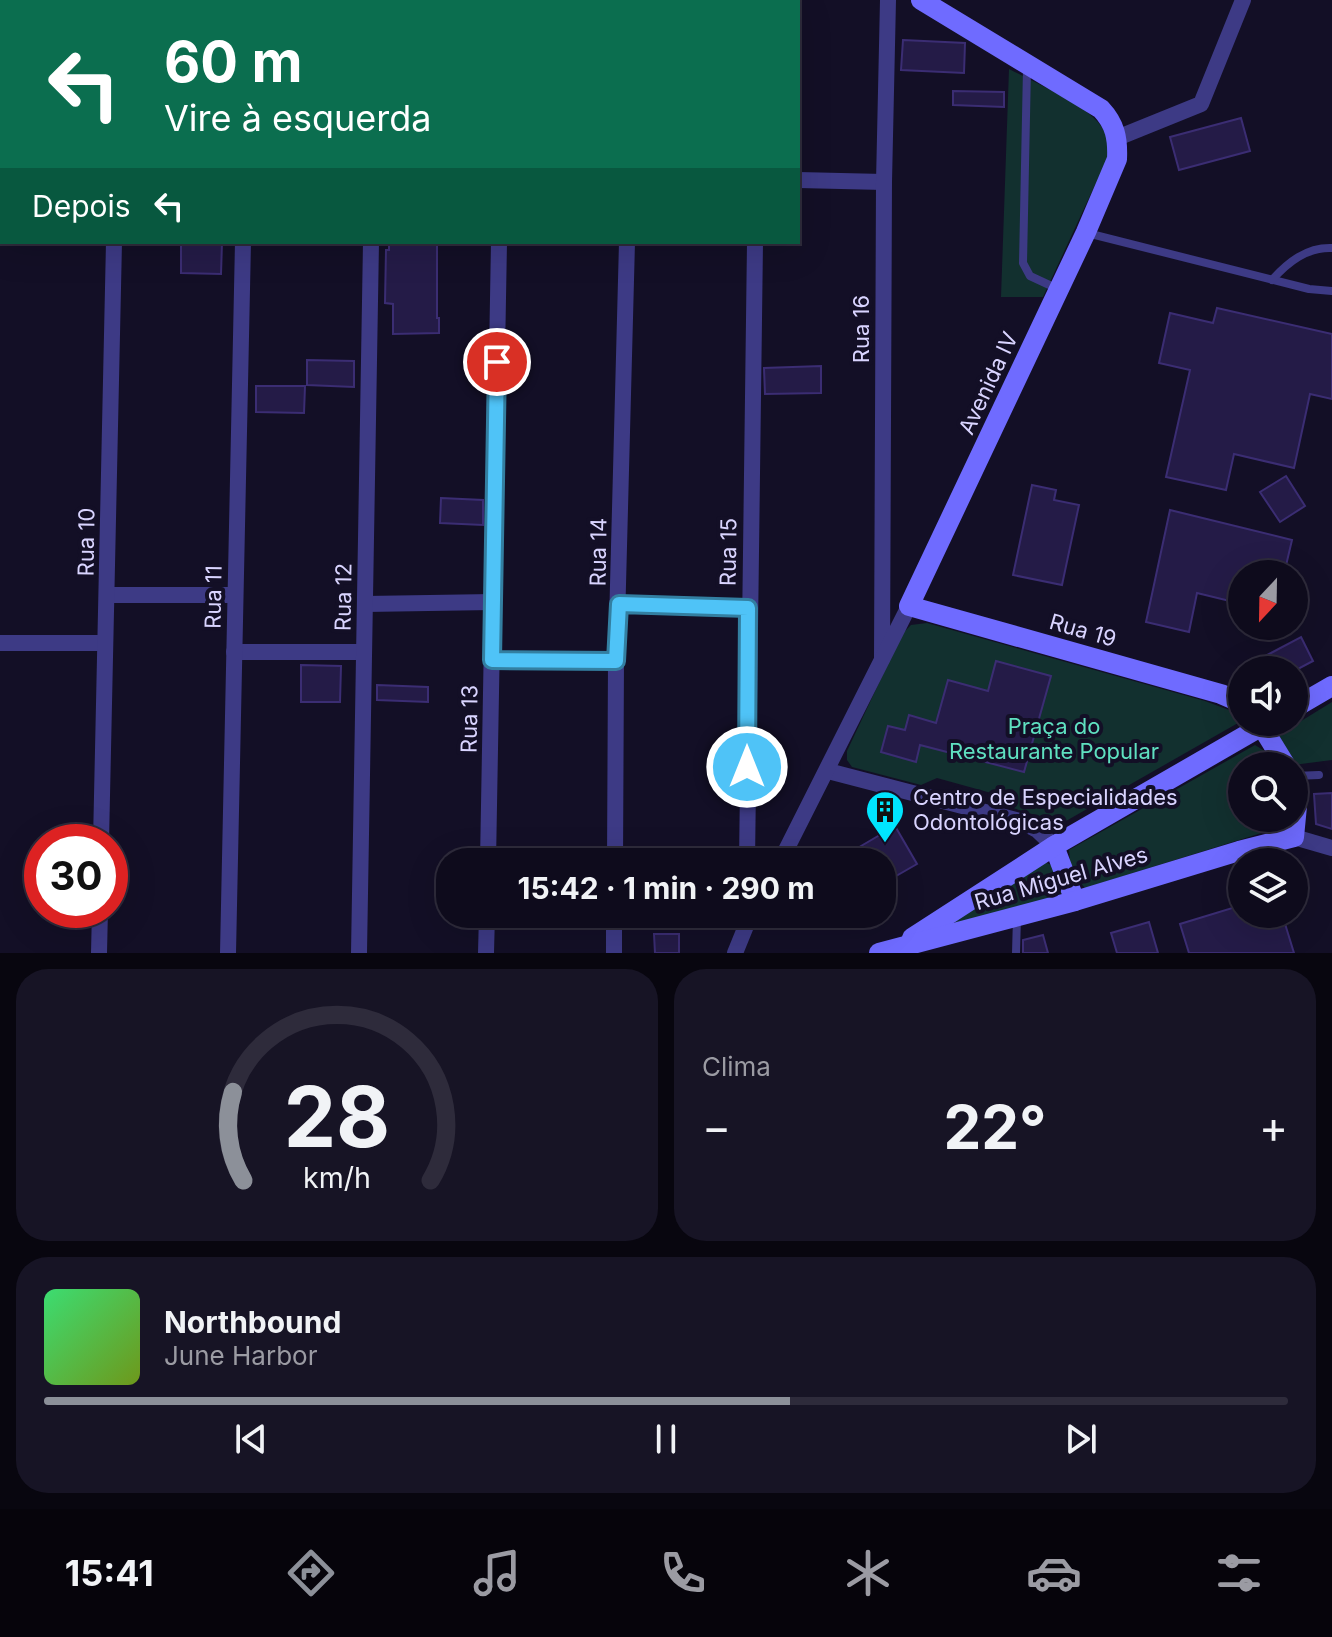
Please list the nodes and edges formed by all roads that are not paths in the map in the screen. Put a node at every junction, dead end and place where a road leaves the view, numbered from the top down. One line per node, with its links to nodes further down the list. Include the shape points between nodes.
1 (888, 0): 7 (street, Rua 16)
2 (921, 0): 4 (street)
3 (1243, 0): 5 (street, via 1201,104)
4 (1027, 64): 5 (street, via 1101,109); 17 (lane, via 1023,263 1030,276)
5 (1117, 138): 8 (street, Avenida IV, via 1117,159)
6 (800, 180): 7 (street)
7 (884, 182): 30 (street, Rua 16)
8 (1086, 232): 16 (lane); 17 (street, Avenida IV)
9 (114, 244): 19 (street, Rua 10)
10 (243, 244): 20 (street, Rua 11)
11 (371, 244): 22 (street, Rua 12)
12 (499, 244): 21 (street, Rua 13)
13 (627, 244): 23 (street, Rua 14)
14 (755, 244): 25 (street, Rua 15)
15 (1332, 248): 16 (lane, via 1293,259)
16 (1272, 280): 18 (lane)
17 (1059, 290): 24 (street, Avenida IV)
18 (1332, 291)
19 (107, 595): 20 (street); 27 (street, Rua 10)
20 (235, 595): 28 (street, Rua 11)
21 (493, 602): 22 (street); 31 (street, Rua 13)
22 (365, 604): 29 (street, Rua 12)
23 (619, 604): 25 (street); 32 (street, Rua 14)
24 (909, 606): 30 (street, Avenida IV); 34 (street, Rua 19)
25 (748, 608): 46 (street, Rua 15)
26 (0, 643): 27 (street)
27 (105, 643): 40 (street, Rua 10)
28 (234, 652): 29 (street); 58 (street, Rua 11)
29 (363, 652): 59 (street, Rua 12)
30 (882, 659): 37 (street, Avenida IV)
31 (492, 660): 32 (street); 44 (street, Rua 13)
32 (616, 661): 45 (street, Rua 14)
33 (1332, 686): 35 (street)
34 (1228, 697)
35 (1308, 700)
36 (1241, 736): 43 (street)
37 (828, 771): 43 (street, via 1020,821); 47 (street, Avenida IV)
38 (1308, 775): 39 (lane)
39 (1319, 775)
40 (101, 824)
41 (1294, 832): 42 (street)
42 (1294, 837): 48 (street); 49 (street, Rua Miguel Alves)
43 (1054, 846): 49 (street); 56 (street)
44 (488, 848)
45 (615, 848)
46 (747, 848)
47 (787, 848)
48 (1332, 848)
49 (1075, 901): 50 (street, Rua Miguel Alves)
50 (1017, 916): 55 (street, Rua Miguel Alves); 63 (lane)
51 (100, 928): 57 (street)
52 (487, 928): 60 (street)
53 (614, 928): 61 (street)
54 (745, 928): 62 (street)
55 (918, 948): 56 (street, Rua Miguel Alves)
56 (887, 951)
57 (99, 953)
58 (228, 953)
59 (359, 953)
60 (486, 953)
61 (614, 953)
62 (735, 953)
63 (1016, 953)

